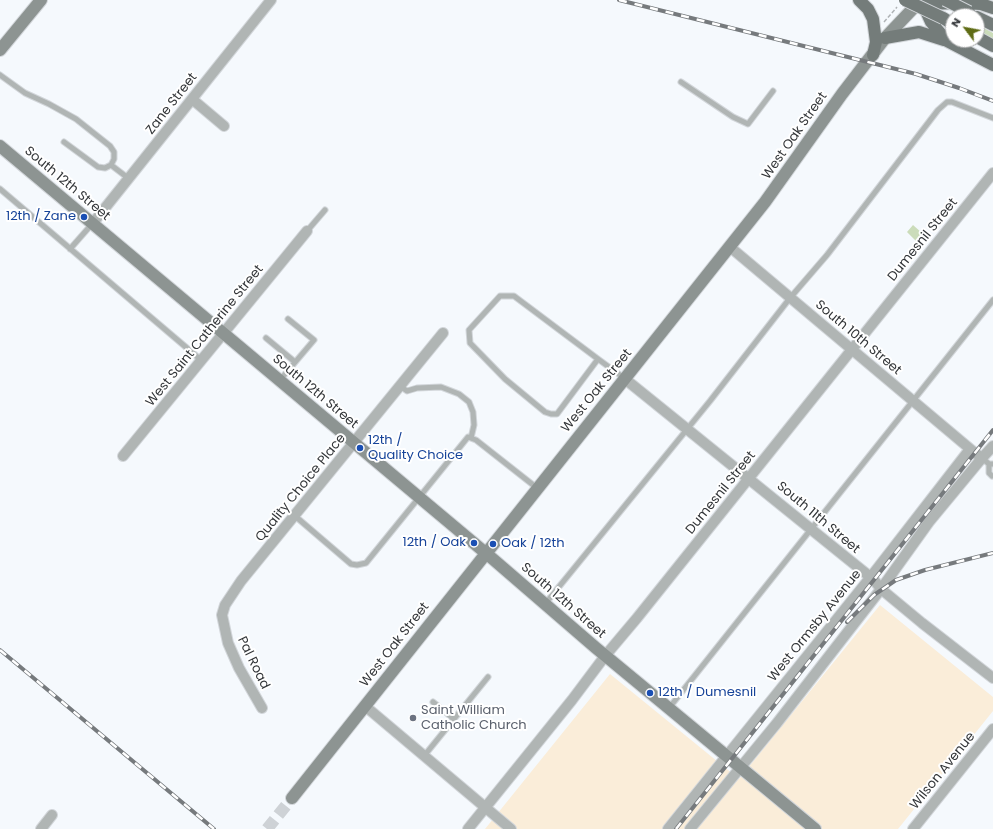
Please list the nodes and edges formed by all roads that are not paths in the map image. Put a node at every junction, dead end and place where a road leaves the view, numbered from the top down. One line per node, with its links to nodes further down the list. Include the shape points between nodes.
1 (41, 0): 15 (street)
2 (271, 0): 21 (street, Zane Street)
3 (859, 0): 16 (main road, via 873,19 876,42)
4 (945, 0): 8 (main road, bridge)
5 (986, 0): 7 (main road)
6 (914, 2): 9 (main road, via 981,4); 10 (main road, bridge); 11 (street, West Oak Street); 12 (main road)
7 (993, 4)
8 (960, 8)
9 (993, 8)
10 (945, 19)
11 (885, 38): 13 (main road, via 919,32); 16 (street, West Oak Street)
12 (945, 39)
13 (945, 40)
14 (960, 48): 17 (main road)
15 (0, 50)
16 (873, 55): 33 (street, West Oak Street)
17 (993, 65)
18 (0, 75): 26 (lane, via 24,93 76,119 110,146 114,152)
19 (681, 82): 20 (lane, via 733,118 748,124)
20 (773, 91)
21 (192, 99): 23 (street); 28 (street, Zane Street)
22 (993, 118): 35 (lane, via 946,102)
23 (224, 126)
24 (64, 142): 26 (lane, via 98,167 105,168)
25 (0, 146): 31 (street, South 12th Street)
26 (111, 165): 28 (lane)
27 (993, 173): 41 (street, Dumesnil Street)
28 (128, 178): 31 (street, Zane Street)
29 (0, 189): 34 (lane)
30 (325, 210): 32 (lane)
31 (93, 223): 34 (lane); 38 (street, South 12th Street)
32 (307, 231): 38 (street, West Saint Catherine Street)
33 (730, 247): 35 (street, South 10th Street); 45 (street, West Oak Street)
34 (70, 249): 43 (lane)
35 (790, 298): 41 (street, South 10th Street); 49 (lane)
36 (993, 300): 48 (lane)
37 (288, 319): 44 (lane, via 314,340)
38 (223, 333): 43 (street, West Saint Catherine Street); 46 (street, South 12th Street)
39 (443, 333): 47 (street, Quality Choice Place)
40 (266, 338): 44 (lane)
41 (852, 349): 48 (street, South 10th Street); 57 (street, Dumesnil Street)
42 (598, 359): 42 (lane, via 557,414 551,414 545,412 505,379 470,343 469,330 500,296 514,296); 45 (lane)
43 (201, 360): 54 (street, West Saint Catherine Street)
44 (295, 362): 46 (lane)
45 (625, 379): 49 (street, South 11th Street); 58 (street, West Oak Street)
46 (279, 381): 51 (street, South 12th Street)
47 (400, 386): 50 (lane, via 407,391 441,387 459,394 469,402 473,412 474,425); 51 (street, Quality Choice Place)
48 (914, 402): 53 (street, South 10th Street); 61 (lane)
49 (686, 428): 57 (street, South 11th Street); 66 (lane)
50 (470, 438): 58 (lane, via 476,440); 59 (lane, via 468,437)
51 (354, 443): 59 (street, South 12th Street); 60 (street, Quality Choice Place)
52 (993, 446): 55 (street)
53 (970, 449): 55 (street); 63 (street, West Ormsby Avenue)
54 (123, 456)
55 (988, 462): 56 (lane, via 989,474); 64 (street, via 929,522)
56 (992, 476)
57 (749, 478): 61 (street, South 11th Street); 67 (street, Dumesnil Street)
58 (537, 489): 62 (street, West Oak Street)
59 (419, 497): 60 (lane, via 366,563 357,565 351,564); 62 (street, South 12th Street)
60 (295, 516): 65 (street, Quality Choice Place)
61 (810, 529): 63 (street, South 11th Street); 73 (lane)
62 (486, 553): 66 (street, South 12th Street); 71 (street, West Oak Street)
63 (870, 578): 64 (street, South 11th Street); 77 (street, West Ormsby Avenue)
64 (882, 589): 69 (street, South 11th Street); 78 (street)
65 (225, 604): 72 (street, Pal Road, via 222,615 228,643)
66 (545, 605): 67 (street, South 12th Street)
67 (605, 656): 73 (street, South 12th Street); 80 (street, Dumesnil Street)
68 (488, 677): 74 (lane)
69 (993, 678)
70 (433, 702): 74 (lane)
71 (365, 706): 76 (street); 79 (street, West Oak Street)
72 (262, 708)
73 (668, 708): 77 (street, South 12th Street)
74 (454, 719): 76 (lane)
75 (993, 729): 88 (street, Wilson Avenue)
76 (424, 756): 80 (street)
77 (726, 757): 78 (street, South 12th Street); 85 (street, West Ormsby Avenue)
78 (739, 768): 86 (street); 87 (street, South 12th Street)
79 (292, 798)
80 (486, 808): 83 (street, Dumesnil Street); 84 (street)
81 (52, 815): 82 (street)
82 (41, 829)
83 (468, 829)
84 (511, 829)
85 (668, 829)
86 (690, 829)
87 (814, 829)
88 (913, 829)

